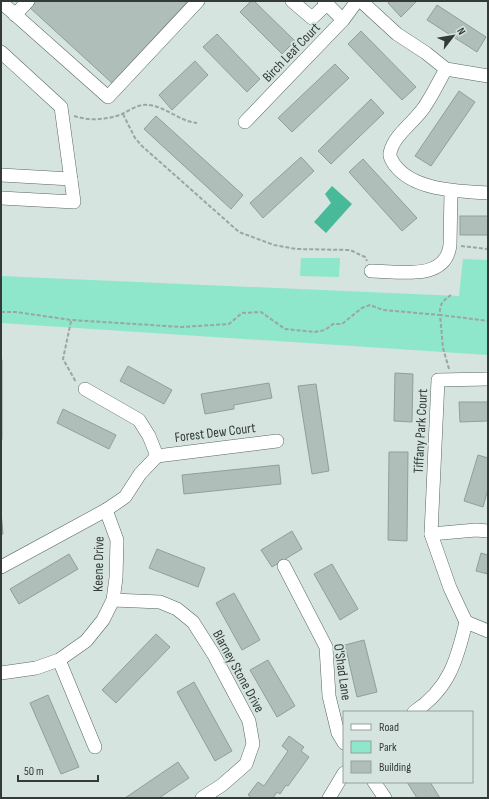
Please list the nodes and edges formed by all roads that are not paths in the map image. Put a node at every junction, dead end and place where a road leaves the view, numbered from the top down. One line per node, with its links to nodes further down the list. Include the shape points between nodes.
1 (28, 1): 8 (street)
2 (198, 1): 8 (street, via 108,97)
3 (292, 1): 7 (street, via 312,18)
4 (357, 1): 9 (street, Birch Leaf Court)
5 (361, 1): 11 (street, via 397,34)
6 (1, 2): 8 (street)
7 (325, 2): 9 (street)
8 (15, 15)
9 (343, 20): 13 (street, Birch Leaf Court)
10 (1, 52): 15 (street, via 61,107)
11 (446, 68): 12 (street); 16 (street, via 424,108 405,129 390,154 404,175 417,182)
12 (488, 76)
13 (245, 122)
14 (1, 175): 15 (street)
15 (71, 179): 18 (street, via 74,202)
16 (451, 191): 17 (street); 19 (street, via 450,245 445,260 425,272)
17 (488, 193)
18 (1, 198)
19 (371, 271)
20 (488, 379): 26 (street, Tiffany Park Court, via 438,380)
21 (85, 389): 23 (street, via 139,420)
22 (277, 440): 23 (street, Forest Dew Court)
23 (157, 456): 24 (street, via 140,474 125,497)
24 (106, 510): 28 (street); 29 (street, Keene Drive, via 117,540)
25 (488, 531): 26 (street)
26 (431, 534): 30 (street, Tiffany Park Court, via 450,588)
27 (284, 566): 35 (street, O'Shad Lane, via 326,647 329,696 338,733)
28 (1, 567)
29 (113, 600): 32 (street, Keene Drive, via 103,620 86,641); 39 (street, Blarney Stone Drive, via 160,602 177,609 193,622 250,721 253,744 246,764)
30 (466, 622): 31 (street); 34 (street, via 459,651 447,679 430,699)
31 (488, 631)
32 (59, 660): 33 (street, Keene Drive, via 36,668); 36 (street)
33 (1, 673)
34 (415, 711)
35 (343, 741)
36 (95, 747)
37 (343, 776): 40 (street)
38 (375, 783): 41 (street)
39 (202, 798)
40 (329, 798)
41 (385, 798)

